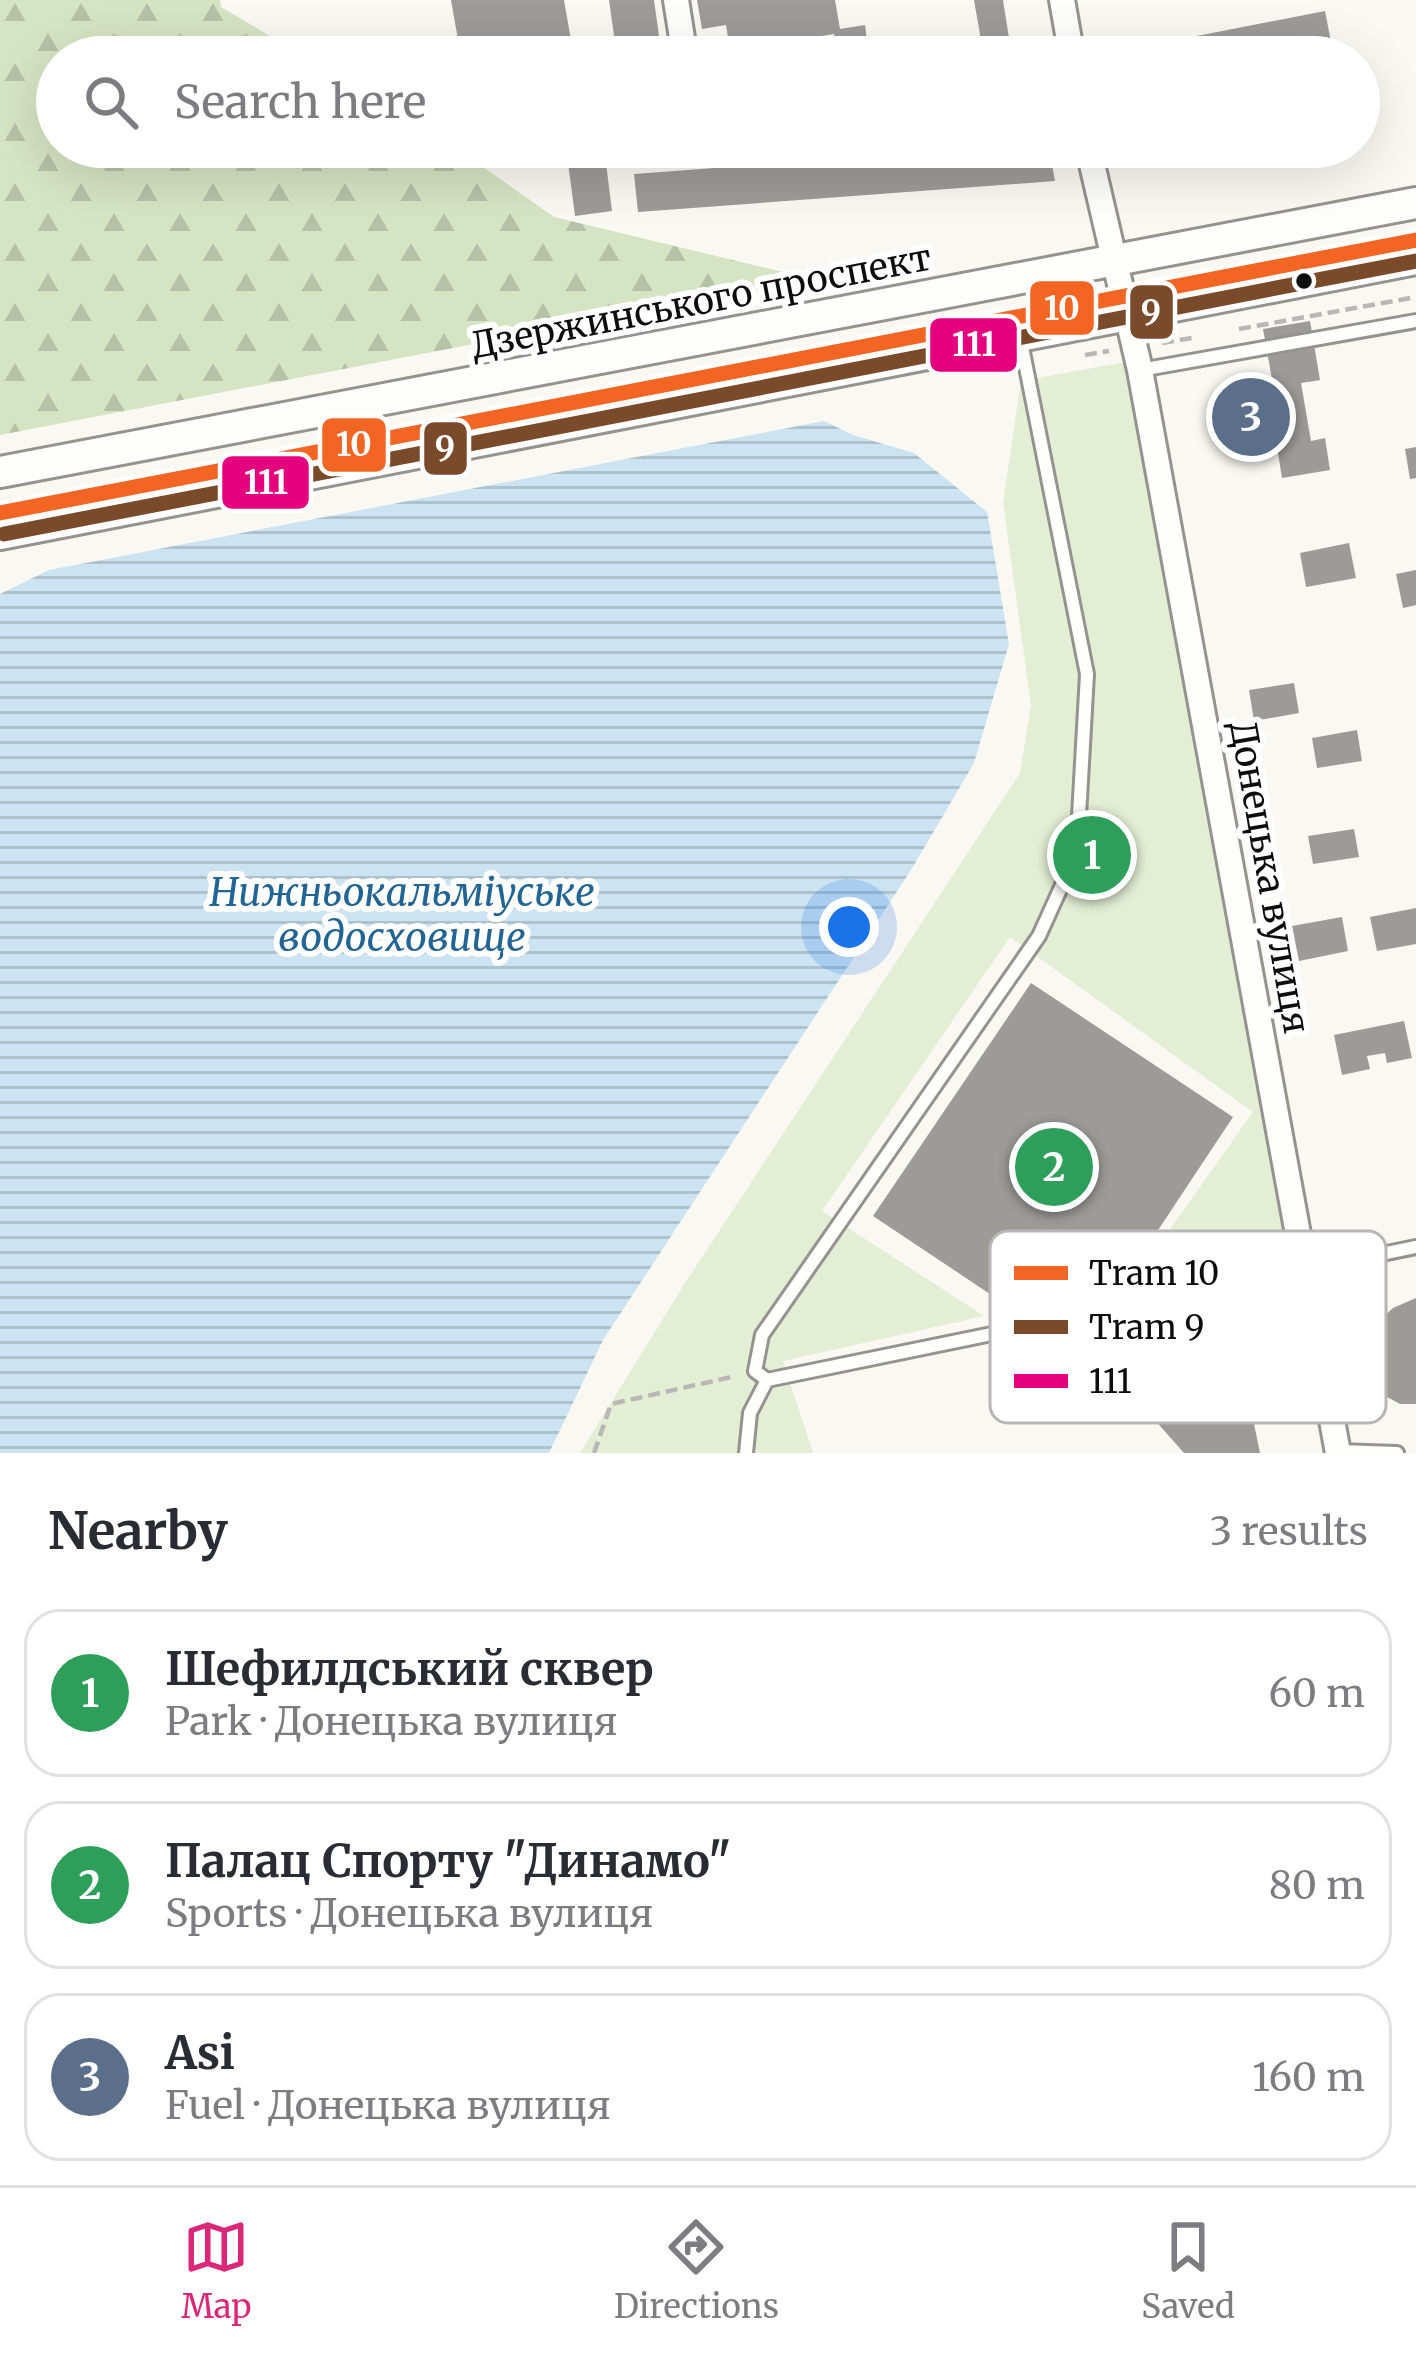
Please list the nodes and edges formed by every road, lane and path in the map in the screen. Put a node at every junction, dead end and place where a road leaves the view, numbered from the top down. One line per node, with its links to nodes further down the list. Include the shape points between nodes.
1 (676, 0): 3 (street)
2 (1062, 0): 4 (street)
3 (682, 36)
4 (1068, 36)
5 (1093, 168): 8 (street, Донецька вулиця)
6 (1416, 203): 8 (street, Дзержинського проспект)
7 (1416, 259): 9 (street)
8 (1117, 262): 9 (street, Донецька вулиця); 13 (street, Дзержинського проспект)
9 (1128, 314): 11 (street); 12 (street, Донецька вулиця)
10 (1416, 321): 12 (lane)
11 (1020, 336): 14 (street); 19 (lane, via 1087,674 1077,852 1040,936 762,1335)
12 (1140, 370): 15 (street, Донецька вулиця)
13 (0, 472)
14 (0, 534)
15 (1298, 1231)
16 (1416, 1247): 17 (lane)
17 (1386, 1253)
18 (990, 1331): 19 (lane)
19 (761, 1376): 21 (path, via 611,1404); 22 (lane)
20 (1337, 1452): 23 (lane)
21 (594, 1453)
22 (746, 1453)
23 (1397, 1453)

